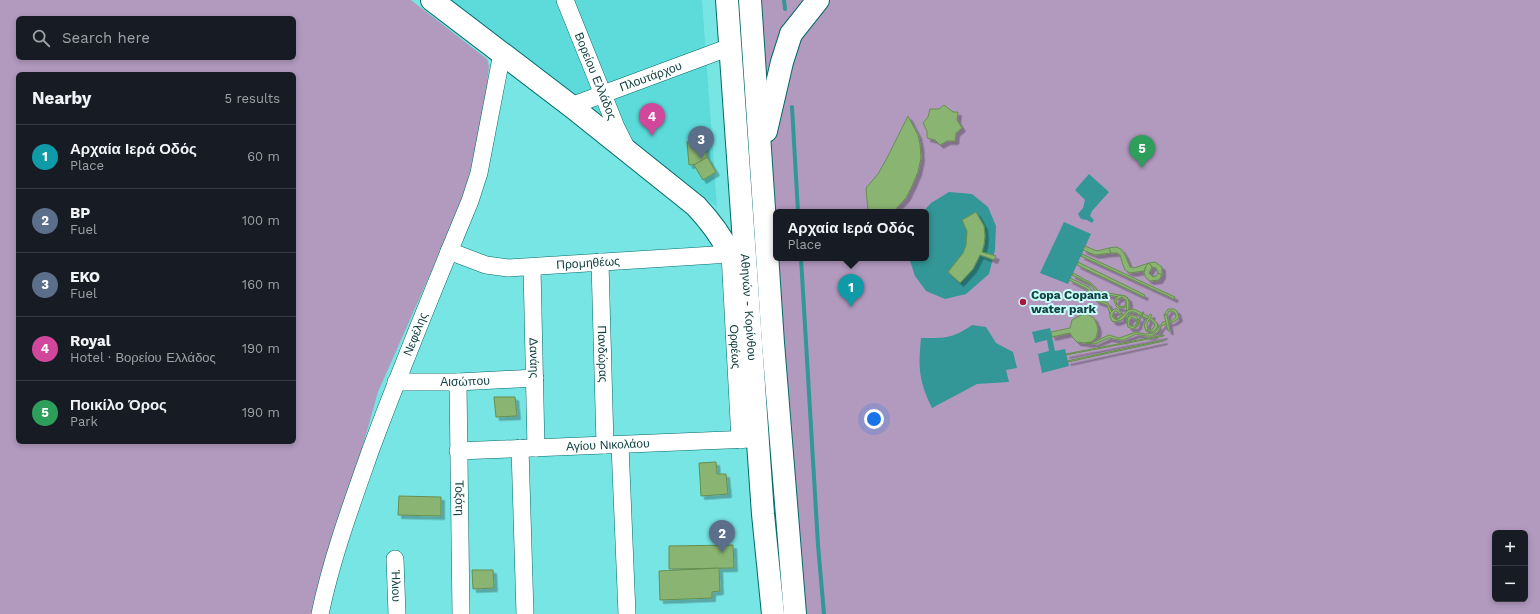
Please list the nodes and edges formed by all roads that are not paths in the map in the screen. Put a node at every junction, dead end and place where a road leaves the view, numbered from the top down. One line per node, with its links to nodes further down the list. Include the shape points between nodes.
1 (432, 0): 9 (main road)
2 (565, 0): 10 (street, Βορείου Ελλάδος)
3 (727, 0): 8 (main road, Αθηνών - Κορίνθου)
4 (750, 0): 13 (main road, Αθηνών - Κορίνθου)
5 (808, 0): 7 (main road)
6 (818, 0): 7 (main road)
7 (791, 34): 13 (main road, via 780,68)
8 (730, 46): 10 (street, Πλουτάρχου); 18 (main road, Αθηνών - Κορίνθου)
9 (502, 53): 11 (main road); 14 (street, Νεφέλης, via 478,173 470,201)
10 (602, 94): 11 (street, Πλουτάρχου); 12 (street, Βορείου Ελλάδος)
11 (570, 106): 12 (main road)
12 (628, 150): 15 (main road, via 696,206 713,224)
13 (761, 151): 33 (main road, Αθηνών - Κορίνθου, via 773,343)
14 (449, 251): 17 (street, Προμηθέως, via 486,265 508,268); 20 (street, Νεφέλης)
15 (730, 254): 16 (street, Προμηθέως); 18 (main road); 22 (street, Ορφέως)
16 (600, 262): 17 (street, Προμηθέως); 23 (street, Πανδώρας)
17 (532, 267): 19 (street, Δανάης)
18 (751, 362): 22 (main road, Αθηνών - Κορίνθου)
19 (535, 378): 21 (street, Αισώπου); 24 (street, Δανάης)
20 (396, 382): 21 (street, Αισώπου); 27 (street, Νεφέλης, via 344,526)
21 (458, 382): 25 (street, Τοξότη)
22 (748, 440): 23 (street, Αγίου Νικολάου); 32 (main road, Αθηνών - Κορίνθου)
23 (613, 445): 24 (street, Αγίου Νικολάου); 31 (street, Πανδώρας)
24 (528, 448): 25 (street, Αγίου Νικολάου); 30 (street, Δανάης)
25 (458, 451): 29 (street, Τοξότη)
26 (395, 559): 28 (street, Ήλιου)
27 (320, 614)
28 (397, 614)
29 (461, 614)
30 (525, 614)
31 (627, 614)
32 (773, 614)
33 (795, 614)

